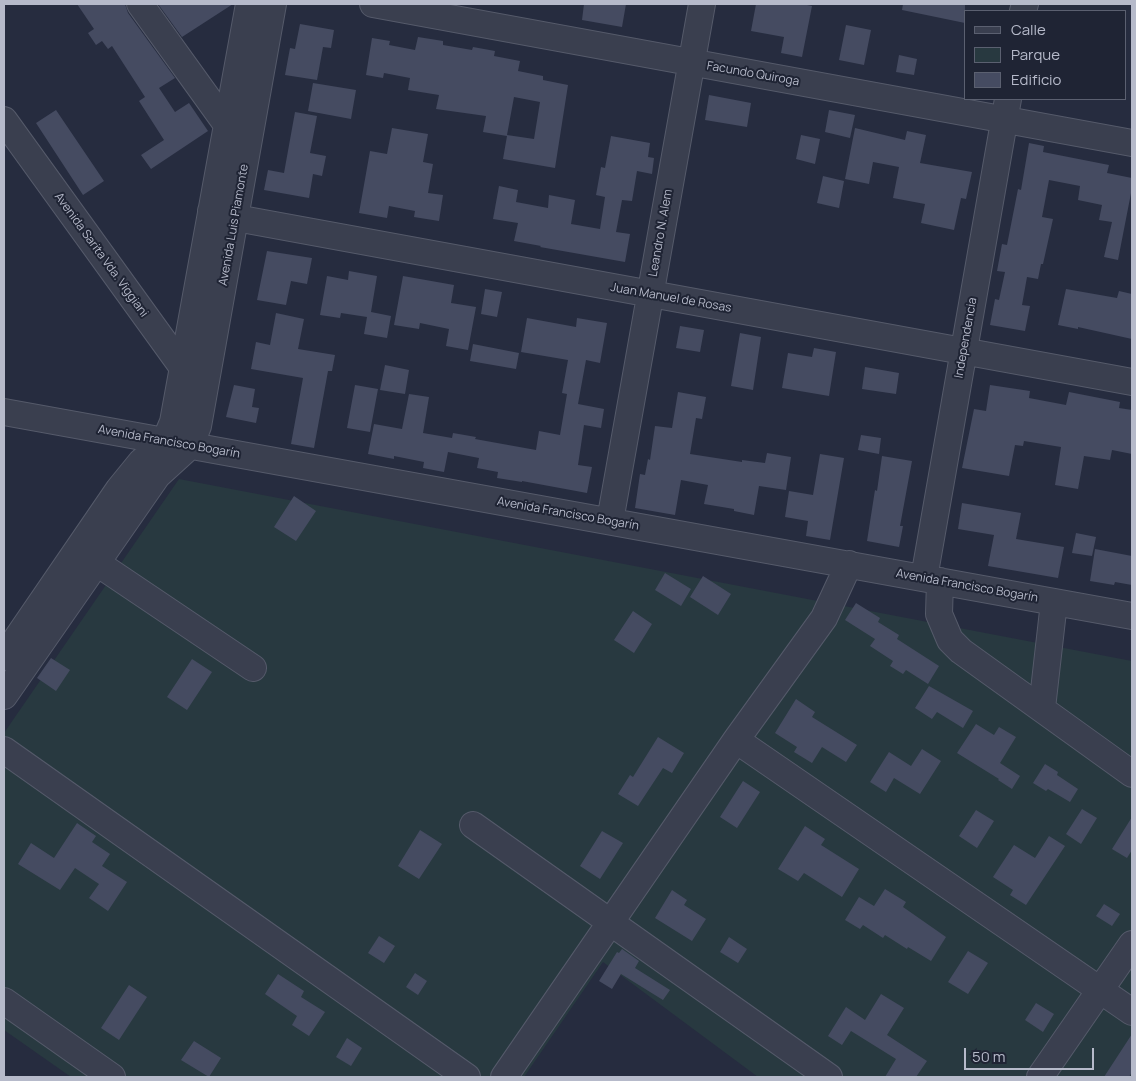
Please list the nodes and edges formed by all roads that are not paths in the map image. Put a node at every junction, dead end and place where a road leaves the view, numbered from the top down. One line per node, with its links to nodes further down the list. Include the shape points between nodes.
1 (140, 4): 9 (street)
2 (249, 4): 9 (street, Avenida Luis Piamonte)
3 (273, 4): 12 (street, Avenida Luis Piamonte)
4 (373, 4): 6 (street, Facundo Quiroga)
5 (702, 4): 6 (street, Leandro N. Alem)
6 (692, 63): 7 (street, Facundo Quiroga); 13 (street, Leandro N. Alem)
7 (1006, 109): 10 (street, Facundo Quiroga); 14 (street, Independencia)
8 (4, 120): 15 (street, Avenida Sarita Vda. Viggiani)
9 (227, 125): 11 (street, Avenida Luis Piamonte)
10 (1132, 142)
11 (211, 211): 12 (street, Juan Manuel de Rosas); 15 (street, Avenida Luis Piamonte)
12 (236, 218): 13 (street, Juan Manuel de Rosas); 17 (street, Avenida Luis Piamonte)
13 (650, 295): 14 (street, Juan Manuel de Rosas); 21 (street, Leandro N. Alem)
14 (964, 352): 16 (street, Juan Manuel de Rosas); 24 (street, Independencia)
15 (183, 368): 17 (street, Avenida Sarita Vda. Viggiani); 19 (street, Avenida Luis Piamonte, via 173,422)
16 (1132, 382)
17 (205, 383): 20 (street, Avenida Luis Piamonte, via 198,426)
18 (4, 412): 19 (street, Avenida Francisco Bogarín)
19 (165, 441): 20 (street, Avenida Francisco Bogarín); 27 (street, via 141,462 119,489)
20 (190, 446): 21 (street, Avenida Francisco Bogarín); 22 (street, via 157,476)
21 (610, 522): 23 (street, Avenida Francisco Bogarín)
22 (97, 563): 28 (street); 29 (street)
23 (848, 564): 24 (street, Avenida Francisco Bogarín); 31 (street, via 824,618)
24 (932, 580): 25 (street, Avenida Francisco Bogarín); 30 (street, Independencia, via 939,614 950,640)
25 (1054, 602): 26 (street, Avenida Francisco Bogarín); 30 (street)
26 (1132, 616)
27 (4, 658)
28 (253, 668)
29 (4, 696)
30 (1042, 708): 33 (street, Independencia)
31 (736, 740): 35 (street); 37 (street)
32 (4, 750): 41 (street)
33 (1132, 774)
34 (473, 825): 35 (street)
35 (610, 922): 42 (street); 43 (street)
36 (1132, 944): 37 (street)
37 (1100, 990): 39 (street); 44 (street)
38 (4, 1001): 40 (street)
39 (1132, 1012)
40 (112, 1077)
41 (467, 1077)
42 (504, 1077)
43 (829, 1077)
44 (1040, 1077)

